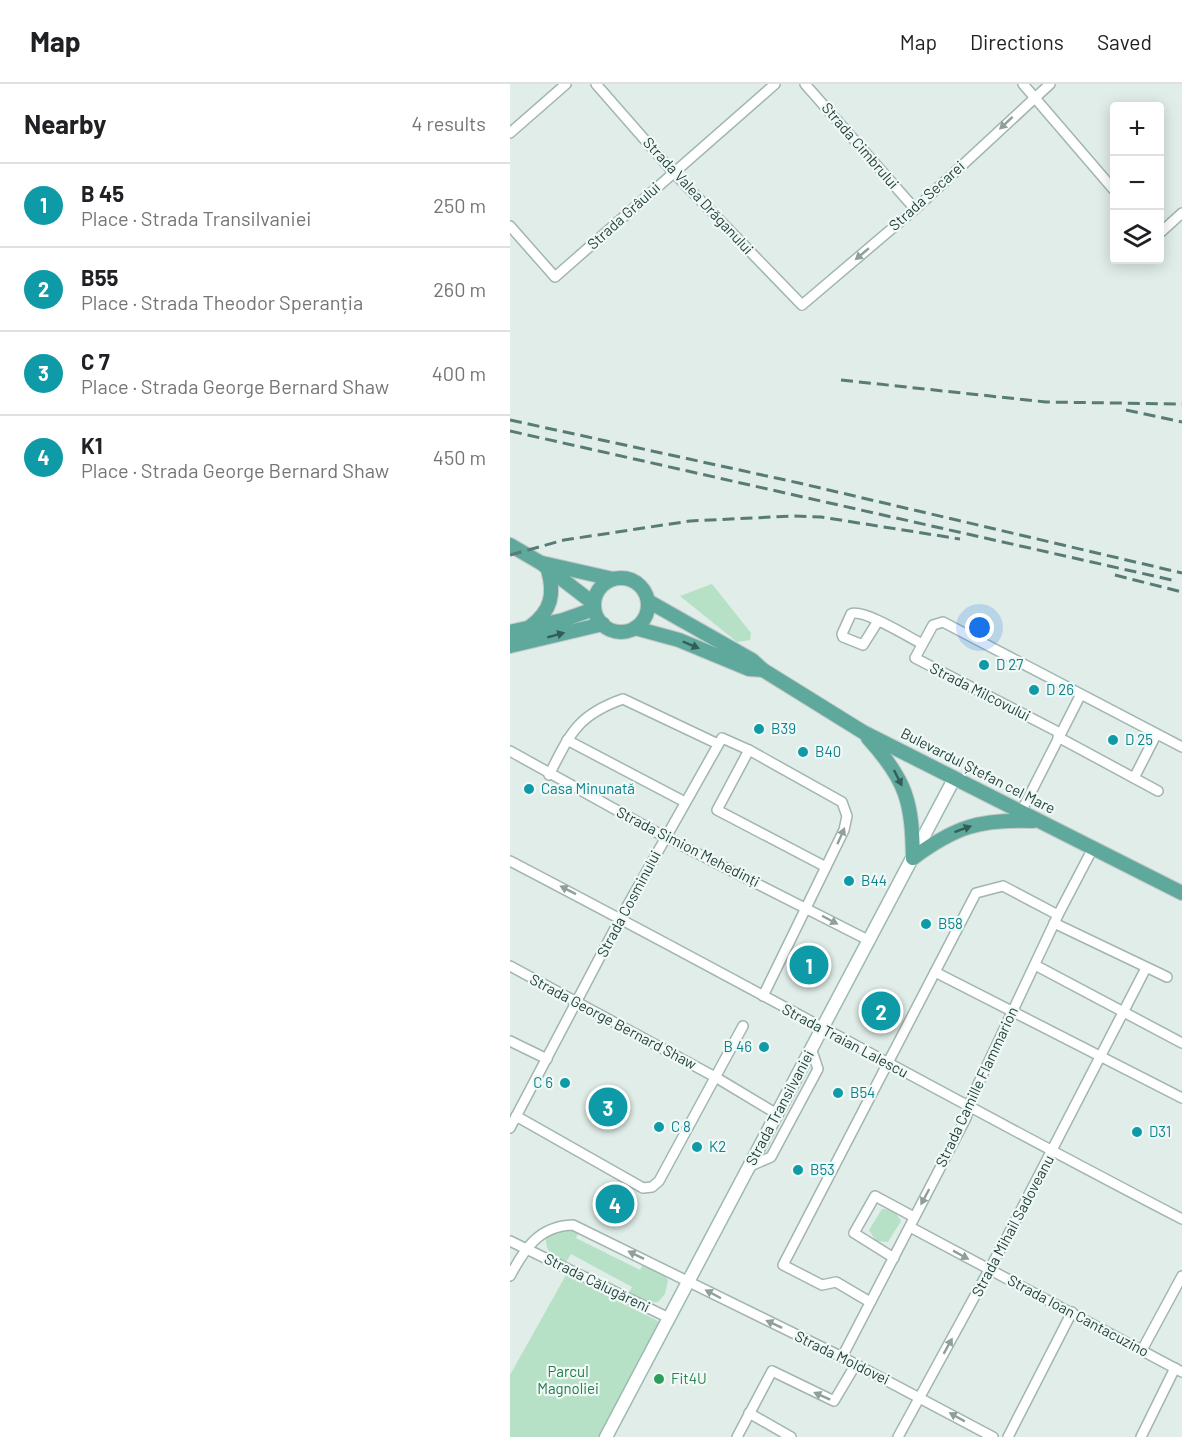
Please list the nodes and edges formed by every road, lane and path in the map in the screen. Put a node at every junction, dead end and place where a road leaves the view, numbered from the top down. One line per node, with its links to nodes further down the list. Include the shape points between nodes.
1 (566, 84): 8 (street)
2 (596, 84): 9 (street, Strada Valea Drăganului)
3 (775, 84): 9 (street, Strada Grâului)
4 (805, 84): 11 (street, Strada Cimbrului)
5 (1023, 84): 7 (street)
6 (1050, 84): 7 (street, Strada Secarei)
7 (1034, 97): 10 (street); 11 (street, Strada Secarei, one-way to 11)
8 (510, 133)
9 (673, 172): 13 (street, Strada Grâului, via 555,277); 15 (street, Strada Valea Drăganului)
10 (1110, 185)
11 (915, 209): 15 (street, Strada Secarei, one-way to 15)
12 (1182, 213): 14 (street)
13 (510, 226)
14 (1164, 229)
15 (802, 305)
16 (510, 545): 17 (main road)
17 (544, 567): 18 (main road); 20 (main road); 23 (main road, via 552,586 551,601 544,614)
18 (613, 579): 19 (main road, via 638,583); 20 (main road, via 602,585)
19 (648, 601): 24 (main road, via 646,615); 28 (main road, Bulevardul Ștefan cel Mare)
20 (594, 606): 22 (main road); 23 (main road, via 581,615)
21 (878, 621): 26 (street, Strada Milcovului)
22 (603, 624): 24 (main road, via 619,632); 27 (main road, one-way to 22)
23 (528, 628): 25 (main road)
24 (635, 628): 28 (main road, Bulevardul Ștefan cel Mare, one-way to 28, via 679,640 749,669)
25 (510, 632)
26 (922, 644): 29 (street, Strada Milcovului, via 933,625 942,622); 31 (street, Strada Milcovului, via 915,658)
27 (510, 646)
28 (763, 670): 30 (main road, Bulevardul Ștefan cel Mare)
29 (1080, 696): 31 (street); 32 (street, Strada Milcovului)
30 (863, 732): 40 (main road, Bulevardul Ștefan cel Mare); 47 (main road, one-way to 47, via 893,768 907,797)
31 (1059, 735): 39 (street, Strada Milcovului); 43 (street)
32 (1156, 735): 35 (street, Strada Milcovului); 39 (street)
33 (567, 740): 34 (street, via 583,719 602,706 623,699); 38 (street); 42 (street)
34 (718, 744): 36 (street, via 722,738); 42 (street, Strada Cosminului)
35 (1182, 747)
36 (749, 750): 49 (street, one-way to 36, via 844,830 847,816 842,802); 49 (street, via 717,810)
37 (510, 751): 38 (street, Strada Simion Mehedinți)
38 (549, 775): 45 (street, Strada Simion Mehedinți)
39 (1134, 778): 41 (street, Strada Milcovului)
40 (954, 779): 43 (main road, Bulevardul Ștefan cel Mare); 47 (main road, Strada Transilvaniei)
41 (1158, 791)
42 (685, 801): 45 (street, Strada Cosminului)
43 (1021, 812): 44 (main road, Bulevardul Ștefan cel Mare)
44 (1039, 821): 46 (main road, Bulevardul Ștefan cel Mare); 47 (main road, one-way to 44, via 940,838 968,826 1010,820)
45 (665, 837): 51 (street, Strada Simion Mehedinți); 52 (street, Strada Cosminului)
46 (1093, 848): 50 (main road, Bulevardul Ștefan cel Mare); 53 (street, Strada Camille Flammarion)
47 (913, 858): 54 (main road, Strada Transilvaniei)
48 (510, 861): 52 (street, Strada Traian Lalescu, one-way to 48)
49 (826, 867): 51 (street)
50 (1182, 893)
51 (805, 907): 54 (street, Strada Simion Mehedinți, one-way to 54); 60 (street)
52 (621, 917): 60 (street, Strada Traian Lalescu); 61 (street, Strada Cosminului)
53 (1056, 919): 55 (street, Strada Camille Flammarion); 57 (street); 58 (street, via 1004,886 976,893)
54 (868, 940): 65 (main road, Strada Transilvaniei)
55 (1035, 965): 62 (street, Strada Camille Flammarion); 63 (street)
56 (510, 966): 61 (street, Strada George Bernard Shaw)
57 (1146, 968): 59 (street); 63 (street, Strada Mihail Sadoveanu)
58 (935, 972): 62 (street); 71 (street)
59 (1167, 977)
60 (763, 996): 65 (street, Strada Traian Lalescu)
61 (578, 1001): 70 (street, Strada Cosminului); 72 (street, Strada George Bernard Shaw)
62 (1012, 1011): 69 (street); 74 (street, Strada Camille Flammarion)
63 (1124, 1013): 67 (street); 69 (street, Strada Mihail Sadoveanu)
64 (742, 1026): 72 (street)
65 (821, 1029): 68 (main road, Strada Transilvaniei); 71 (street, Strada Traian Lalescu)
66 (510, 1041): 70 (street)
67 (1182, 1043)
68 (811, 1048): 75 (main road, Strada Transilvaniei); 79 (street, via 818,1069 771,1157)
69 (1101, 1058): 73 (street); 78 (street, Strada Mihail Sadoveanu)
70 (547, 1059): 76 (street)
71 (886, 1064): 74 (street, Strada Traian Lalescu); 90 (street, via 783,1265 822,1285 836,1282)
72 (717, 1078): 75 (street, Strada George Bernard Shaw); 76 (street, via 652,1187 643,1188)
73 (1182, 1098)
74 (969, 1107): 78 (street, Strada Traian Lalescu); 80 (street, Strada Camille Flammarion, one-way to 80)
75 (777, 1114): 79 (main road, Strada Transilvaniei)
76 (516, 1116): 77 (street)
77 (510, 1128)
78 (1052, 1152): 81 (street, Strada Traian Lalescu); 86 (street, Strada Mihail Sadoveanu)
79 (748, 1167): 89 (main road, Strada Transilvaniei)
80 (914, 1217): 82 (street, Strada Camille Flammarion); 85 (street, via 875,1196 854,1233)
81 (1182, 1219)
82 (910, 1227): 85 (street, Strada Camille Flammarion); 86 (street, Strada Ioan Cantacuzino, one-way to 86)
83 (510, 1241): 84 (street, Strada Călugăreni)
84 (525, 1248): 87 (street); 89 (street, Strada Călugăreni, one-way to 84, via 573,1225 541,1233); 92 (street, Strada Călugăreni)
85 (894, 1258): 90 (street, Strada Camille Flammarion)
86 (989, 1270): 91 (street, Strada Ioan Cantacuzino); 97 (street, Strada Mihail Sadoveanu, one-way to 86)
87 (510, 1276)
88 (1182, 1276): 93 (street)
89 (688, 1281): 92 (main road, Strada Transilvaniei); 94 (street, Strada Moldovei, one-way to 89)
90 (870, 1302): 94 (street, Strada Camille Flammarion)
91 (1072, 1312): 93 (street, Strada Ioan Cantacuzino); 104 (street)
92 (669, 1318): 99 (main road, Strada Transilvaniei)
93 (1142, 1350): 96 (street, Strada Ioan Cantacuzino)
94 (842, 1357): 95 (street, Strada Moldovei)
95 (856, 1364): 97 (street, Strada Moldovei); 98 (street, one-way to 98, via 834,1401 772,1371)
96 (1179, 1370): 105 (street)
97 (920, 1397): 102 (street, Strada Mihail Sadoveanu); 103 (street, Strada Moldovei, one-way to 97)
98 (749, 1413): 100 (street); 101 (street)
99 (606, 1437)
100 (737, 1437)
101 (791, 1437)
102 (898, 1437)
103 (993, 1437)
104 (1008, 1437)
105 (1141, 1437)

